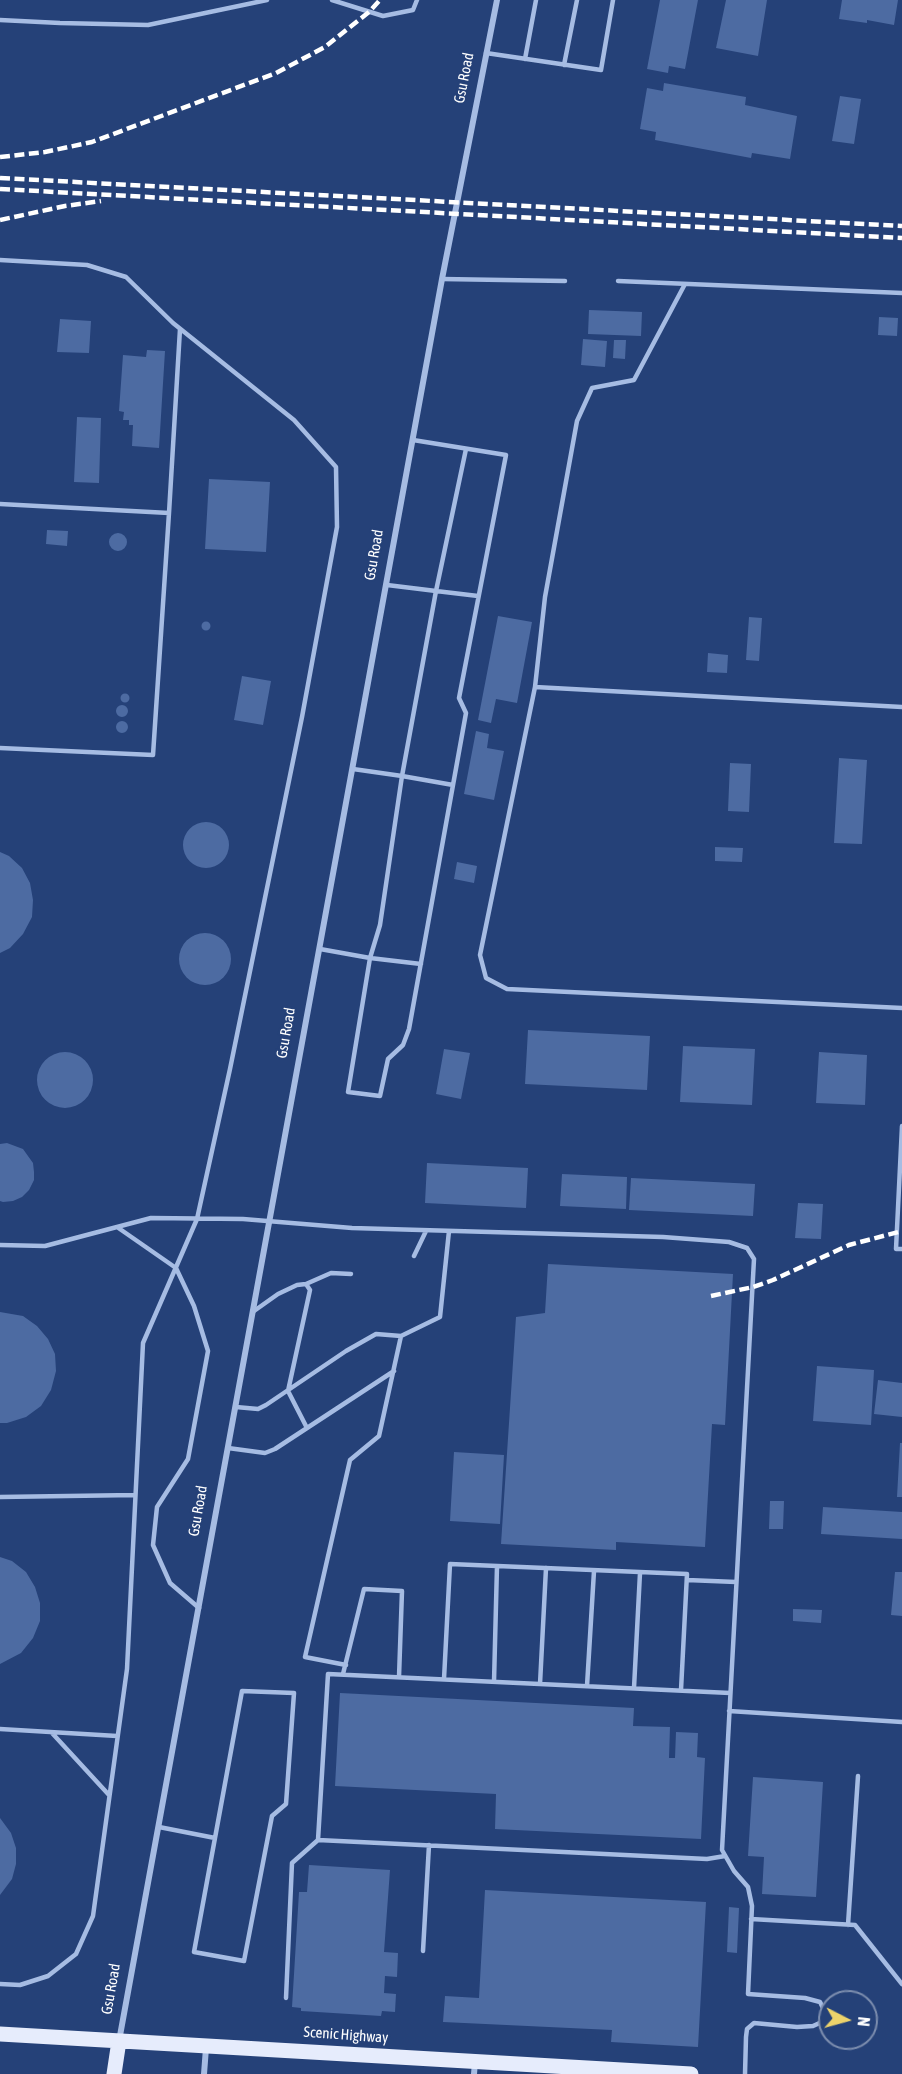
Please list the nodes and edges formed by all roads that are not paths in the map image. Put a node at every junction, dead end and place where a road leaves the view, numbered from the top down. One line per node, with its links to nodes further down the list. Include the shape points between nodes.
1 (267, 0): 8 (lane, via 148,25)
2 (332, 0): 3 (lane, via 383,16 412,10)
3 (417, 0)
4 (497, 0): 9 (street, Gsu Road)
5 (536, 0): 10 (lane)
6 (576, 0): 11 (lane)
7 (613, 0): 11 (lane, via 601,70)
8 (0, 20)
9 (486, 53): 10 (lane); 13 (street, Gsu Road)
10 (525, 59): 11 (lane)
11 (564, 65)
12 (0, 260): 18 (lane, via 87,265 126,277)
13 (442, 279): 14 (lane); 19 (street, Gsu Road)
14 (565, 281)
15 (618, 281): 16 (lane)
16 (685, 284): 17 (lane); 26 (lane, via 634,380 592,388 577,421 545,597)
17 (902, 293)
18 (180, 329): 22 (lane); 37 (lane, via 294,420 336,467 337,528 302,717)
19 (413, 440): 20 (lane); 23 (street, Gsu Road)
20 (466, 449): 24 (lane); 25 (lane, via 506,455)
21 (0, 504): 22 (lane)
22 (169, 513): 28 (lane, via 153,755)
23 (387, 585): 24 (lane); 29 (street, Gsu Road)
24 (436, 591): 25 (lane); 30 (lane)
25 (478, 596): 31 (lane, via 459,698 466,712)
26 (535, 687): 27 (lane); 35 (lane, via 480,955 486,978 507,989)
27 (902, 707)
28 (0, 748)
29 (353, 769): 30 (lane); 32 (street, Gsu Road)
30 (402, 776): 31 (lane); 33 (lane, via 380,925)
31 (453, 785): 34 (lane)
32 (320, 949): 33 (lane); 38 (street, Gsu Road)
33 (370, 958): 34 (lane); 34 (lane, via 348,1092 380,1096 388,1059 403,1045 409,1029)
34 (420, 964)
35 (902, 1008)
36 (902, 1126): 43 (lane, via 896,1249)
37 (197, 1219): 38 (lane); 39 (lane, via 152,1218); 45 (lane)
38 (270, 1221): 40 (lane); 48 (street, Gsu Road)
39 (117, 1227): 42 (lane, via 45,1246); 45 (lane)
40 (426, 1231): 41 (lane); 44 (lane)
41 (449, 1231): 49 (lane, via 440,1317); 62 (lane, via 663,1237 729,1242 747,1248 754,1260)
42 (0, 1245)
43 (902, 1249)
44 (414, 1256)
45 (176, 1268): 55 (lane, via 143,1343); 63 (lane, via 194,1306 208,1351 188,1459 157,1507 153,1545 170,1583)
46 (351, 1274): 47 (lane, via 331,1273)
47 (306, 1284): 48 (lane, via 278,1294); 51 (lane, via 310,1290)
48 (254, 1311): 52 (street, Gsu Road)
49 (401, 1336): 50 (lane); 51 (lane, via 376,1334)
50 (394, 1371): 53 (lane); 64 (lane, via 379,1436 350,1460 305,1657)
51 (288, 1391): 52 (lane, via 258,1409); 53 (lane)
52 (236, 1407): 54 (street, Gsu Road)
53 (308, 1428): 54 (lane, via 265,1453)
54 (228, 1448): 63 (street, Gsu Road)
55 (135, 1495): 56 (lane); 78 (lane, via 127,1670)
56 (0, 1497)
57 (497, 1566): 58 (lane); 67 (lane, via 450,1564); 68 (lane)
58 (546, 1568): 59 (lane); 69 (lane)
59 (594, 1570): 60 (lane); 70 (lane)
60 (640, 1573): 61 (lane, via 687,1574); 71 (lane)
61 (687, 1580): 62 (lane); 72 (lane)
62 (736, 1582): 73 (lane)
63 (199, 1608): 81 (street, Gsu Road)
64 (346, 1665): 65 (lane); 66 (lane, via 364,1589 402,1591)
65 (343, 1674): 66 (lane); 83 (lane, via 328,1674)
66 (399, 1677): 67 (lane)
67 (444, 1679): 68 (lane)
68 (494, 1682): 69 (lane)
69 (540, 1684): 70 (lane)
70 (587, 1686): 71 (lane)
71 (634, 1688): 72 (lane)
72 (681, 1690): 73 (lane)
73 (730, 1693): 74 (lane)
74 (729, 1711): 75 (lane); 85 (lane, via 722,1850)
75 (902, 1722)
76 (0, 1729): 77 (lane)
77 (51, 1732): 78 (lane); 80 (lane)
78 (117, 1736): 80 (lane)
79 (858, 1776): 87 (lane)
80 (109, 1795): 89 (lane, via 93,1916 76,1954 48,1976 20,1985)
81 (159, 1827): 82 (lane); 93 (street, Gsu Road)
82 (215, 1838): 82 (lane, via 194,1952 244,1961 272,1816 286,1804 294,1693 242,1691)
83 (318, 1840): 84 (lane); 91 (lane, via 292,1863)
84 (429, 1845): 85 (lane, via 707,1859); 88 (lane)
85 (725, 1856): 86 (lane, via 748,1887)
86 (751, 1919): 87 (lane); 99 (lane, via 748,1994 805,1998 820,2002 825,2010 824,2021 813,2026 754,2023 747,2029)
87 (848, 1925): 90 (lane, via 855,1925)
88 (423, 1951)
89 (0, 1984)
90 (902, 1984)
91 (286, 1998)
92 (0, 2034): 93 (main road, Scenic Highway)
93 (119, 2041): 94 (main road, Scenic Highway); 96 (main road, Gsu Road)
94 (206, 2044): 95 (main road, Scenic Highway); 97 (street)
95 (474, 2068): 98 (main road, Scenic Highway)
96 (114, 2074)
97 (204, 2074)
98 (691, 2074)
99 (746, 2074)

